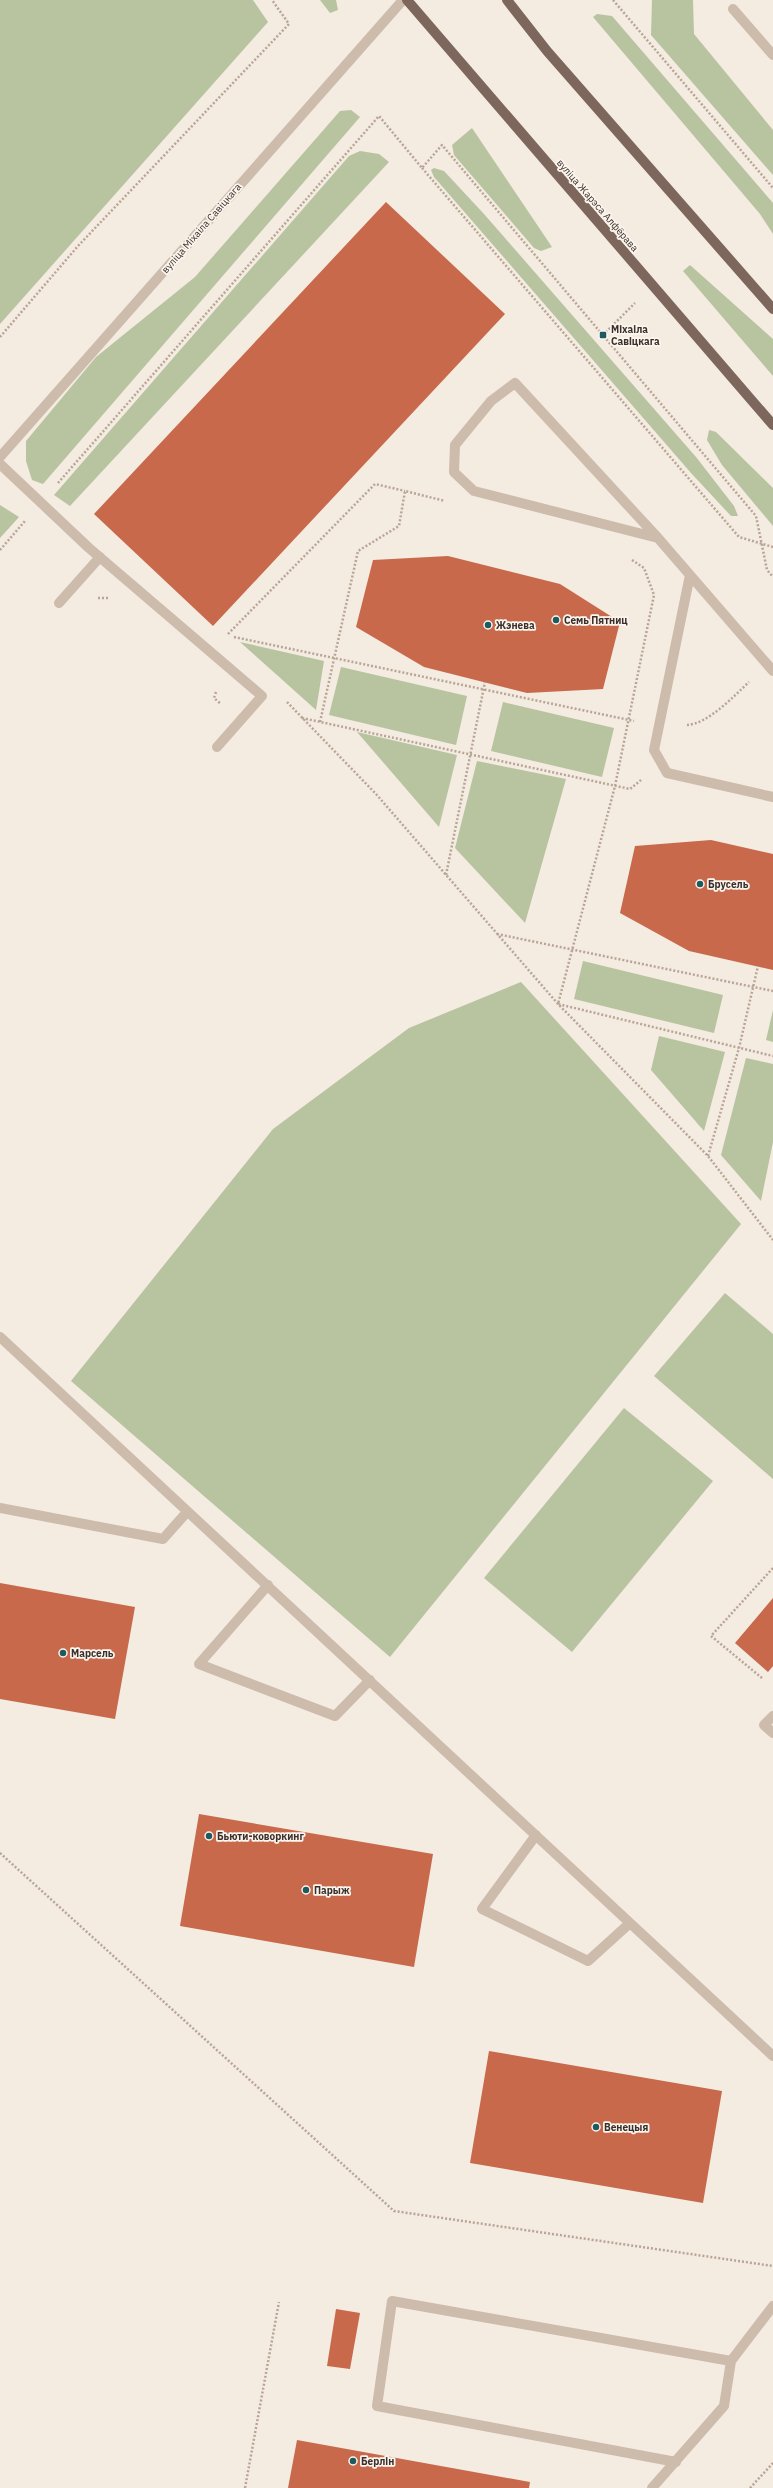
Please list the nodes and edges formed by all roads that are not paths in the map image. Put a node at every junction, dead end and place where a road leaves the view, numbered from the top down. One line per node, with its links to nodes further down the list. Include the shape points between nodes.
1 (403, 0): 8 (street, вуліца Міхаіла Савіцкага)
2 (407, 0): 7 (main road, вуліца Жарэса Алфёрава)
3 (507, 0): 6 (main road, via 547,51)
4 (733, 9): 5 (street)
5 (773, 55)
6 (773, 309)
7 (773, 425)
8 (0, 457)
9 (0, 464): 11 (street)
10 (658, 538): 10 (street, via 474,491 454,472 455,445 491,401 515,383); 12 (street)
11 (100, 557): 13 (street); 15 (street, via 262,696)
12 (690, 575): 14 (street); 16 (street, via 654,750 667,773)
13 (59, 603)
14 (770, 667)
15 (217, 747)
16 (773, 797)
17 (0, 1337): 19 (street)
18 (0, 1508): 19 (street, via 163,1539)
19 (187, 1512): 20 (street)
20 (268, 1585): 21 (street); 21 (street, via 199,1664 335,1716)
21 (370, 1680): 24 (street)
22 (773, 1716): 23 (street, via 764,1725)
23 (773, 1733)
24 (536, 1835): 25 (street); 25 (street, via 482,1909 588,1961)
25 (630, 1923): 26 (street)
26 (773, 2056)
27 (773, 2306): 28 (street)
28 (731, 2361): 29 (street, via 724,2406); 29 (street, via 392,2301 377,2406)
29 (676, 2462): 30 (street)
30 (652, 2488)

